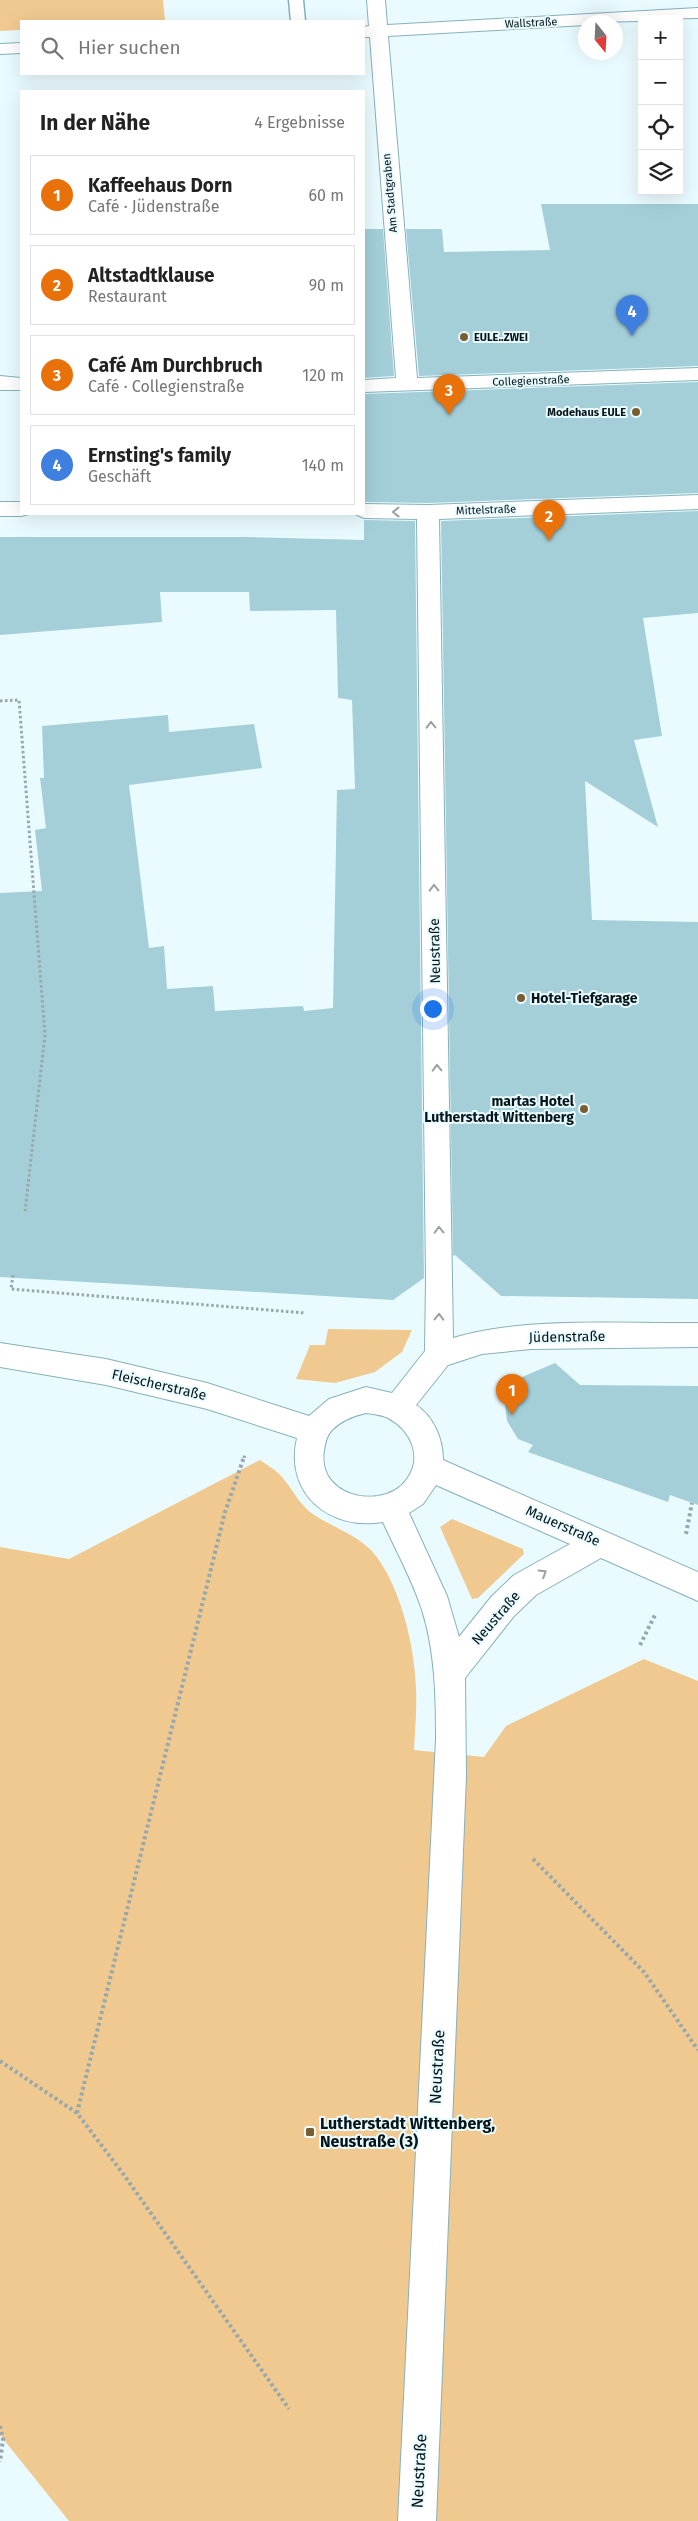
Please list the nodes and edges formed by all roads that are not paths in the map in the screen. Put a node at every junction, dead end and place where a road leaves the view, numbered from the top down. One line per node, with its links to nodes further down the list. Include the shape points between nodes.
1 (296, 0): 4 (lane)
2 (376, 0): 5 (street, Am Stadtgraben)
3 (698, 14): 5 (street, Wallstraße)
4 (298, 20)
5 (370, 32): 12 (street, Am Stadtgraben, via 392,217)
6 (20, 48): 7 (street)
7 (0, 49)
8 (698, 374): 12 (street, Collegienstraße)
9 (0, 384): 10 (street)
10 (20, 384)
11 (365, 386): 12 (street, Collegienstraße)
12 (407, 386)
13 (698, 502): 17 (street, Mittelstraße)
14 (0, 509): 15 (street)
15 (20, 509)
16 (365, 511): 17 (street, Mittelstraße, one-way to 16)
17 (428, 512): 20 (street, Neustraße, one-way to 17)
18 (698, 1335): 20 (street, Jüdenstraße, via 532,1337 482,1342)
19 (0, 1355): 22 (street, Fleischerstraße, via 106,1372 206,1396)
20 (439, 1355): 21 (street)
21 (398, 1407): 22 (street, via 366,1400 345,1405 327,1416); 23 (street, via 413,1418 424,1433 429,1450)
22 (314, 1432): 24 (street, via 308,1463 311,1474 324,1493 333,1501 355,1510)
23 (428, 1469): 24 (street, via 415,1492); 25 (street, Mauerstraße)
24 (391, 1507): 27 (street, Neustraße, via 427,1582 442,1626)
25 (599, 1543): 26 (street, Mauerstraße); 27 (street, Neustraße, one-way to 25, via 503,1606 525,1585)
26 (698, 1586)
27 (451, 1672): 28 (street, Neustraße, via 450,1786)
28 (416, 2521)

